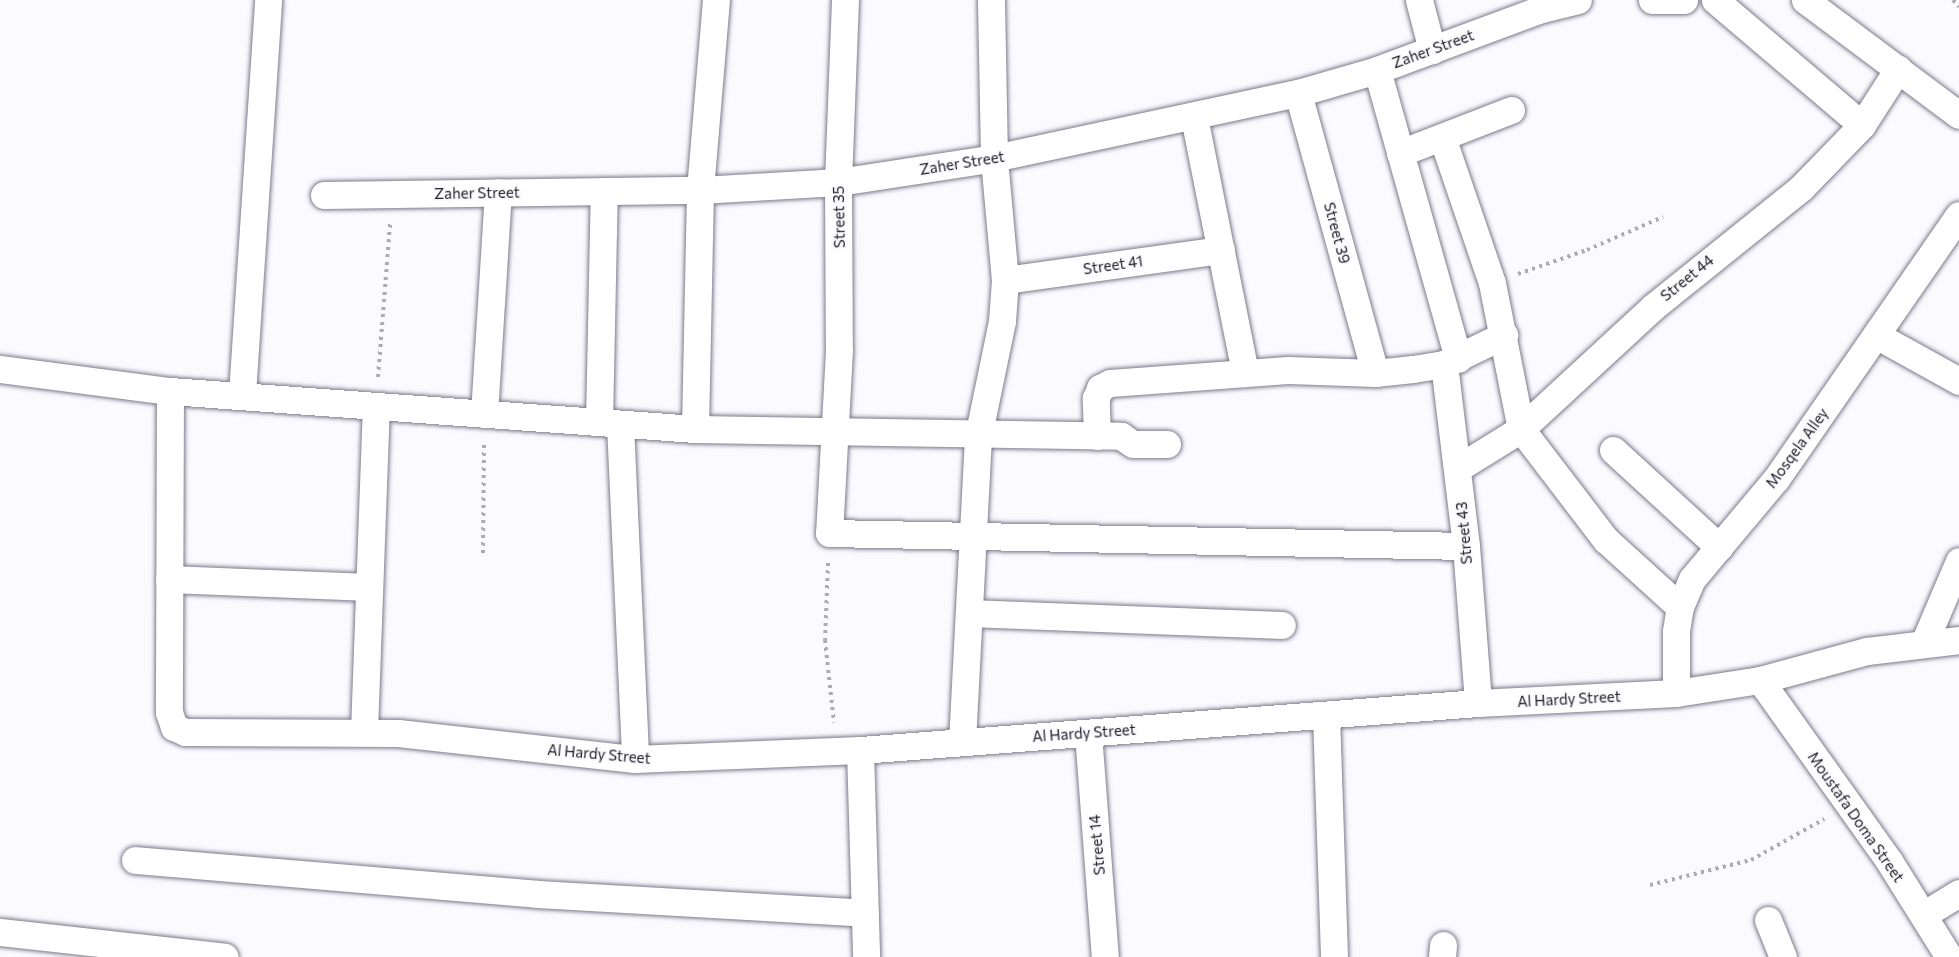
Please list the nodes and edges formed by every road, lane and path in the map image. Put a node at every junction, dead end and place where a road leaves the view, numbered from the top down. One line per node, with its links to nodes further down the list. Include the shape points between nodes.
1 (268, 0): 43 (street)
2 (716, 0): 25 (street)
3 (845, 0): 24 (street, Street 35)
4 (991, 0): 23 (street)
5 (1419, 0): 13 (street)
6 (1578, 0): 13 (street, Zaher Street, via 1538,10)
7 (1652, 0): 8 (street)
8 (1684, 0)
9 (1715, 0): 20 (street)
10 (1805, 0): 14 (street)
11 (1953, 0): 12 (path)
12 (1959, 7)
13 (1432, 50): 15 (street, Zaher Street)
14 (1898, 69): 18 (street); 20 (street, Street 44)
15 (1377, 70): 16 (street, Zaher Street); 22 (street, Street 43)
16 (1298, 93): 19 (street, Zaher Street); 40 (street, Street 39)
17 (1511, 110): 21 (street)
18 (1959, 115)
19 (1194, 117): 23 (street, Zaher Street); 32 (street)
20 (1862, 125): 48 (street, Street 44, via 1801,188 1653,307)
21 (1442, 137): 22 (street); 34 (street)
22 (1400, 153): 37 (street, Street 43)
23 (994, 159): 24 (street, Zaher Street); 33 (street)
24 (838, 182): 25 (street, Zaher Street); 49 (street, Street 35, via 839,350)
25 (700, 190): 26 (street, Zaher Street); 47 (street)
26 (604, 191): 27 (street, Zaher Street); 46 (street)
27 (498, 192): 28 (street, Zaher Street); 45 (street)
28 (392, 194): 29 (street, Zaher Street); 44 (path)
29 (324, 195)
30 (1959, 215): 36 (street, Mosqela Alley)
31 (1663, 217): 34 (path, via 1587,250)
32 (1221, 250): 33 (street, Street 41); 39 (street)
33 (1005, 280): 51 (street, via 1002,321)
34 (1492, 283): 35 (street)
35 (1504, 335): 37 (street); 48 (street)
36 (1876, 335): 41 (street); 58 (street, Mosqela Alley, via 1776,479)
37 (1451, 361): 40 (street); 54 (street, Street 43)
38 (0, 369): 42 (street)
39 (1245, 373): 40 (street, via 1332,369); 50 (street, via 1110,383 1100,388 1096,398)
40 (1375, 373)
41 (1959, 381)
42 (170, 391): 43 (street); 61 (street)
43 (242, 394): 44 (street)
44 (375, 408): 45 (street); 62 (street)
45 (484, 414): 46 (street); 59 (path)
46 (609, 423): 47 (street); 76 (street)
47 (695, 429): 49 (street)
48 (1521, 429): 54 (street, Street 44); 63 (street, via 1606,540)
49 (834, 433): 51 (street); 55 (street, Street 35)
50 (1097, 436): 51 (street); 52 (street, via 1121,436 1133,444)
51 (978, 437): 56 (street)
52 (1167, 444)
53 (1613, 450): 58 (street)
54 (1458, 468): 57 (street, Street 43)
55 (829, 533): 56 (street); 75 (path, via 825,640)
56 (972, 539): 57 (street); 64 (street)
57 (1466, 546): 70 (street, Street 43)
58 (1719, 547): 63 (street, Mosqela Alley, via 1692,579)
59 (483, 553)
60 (1959, 561): 67 (street)
61 (169, 579): 62 (street); 72 (street, Al Hardy Street, via 169,712 174,727 205,733)
62 (369, 587): 72 (street)
63 (1680, 607): 69 (street, Mosqela Alley)
64 (969, 613): 65 (street); 74 (street)
65 (1282, 625)
66 (1959, 640): 67 (street, Al Hardy Street)
67 (1924, 644): 68 (street, Al Hardy Street, via 1822,660)
68 (1760, 680): 69 (street, Al Hardy Street); 77 (street, Moustafa Doma Street)
69 (1676, 693): 70 (street, Al Hardy Street)
70 (1478, 704): 71 (street, Al Hardy Street)
71 (1326, 715): 73 (street, Al Hardy Street); 88 (street)
72 (364, 731): 76 (street, Al Hardy Street)
73 (1088, 733): 74 (street, Al Hardy Street); 87 (street, Street 14)
74 (962, 742): 75 (street, Al Hardy Street)
75 (848, 750): 76 (street, Al Hardy Street); 81 (street)
76 (635, 759)
77 (1848, 805): 79 (path, via 1751,860); 82 (street, Moustafa Doma Street)
78 (135, 860): 81 (street, via 538,894)
79 (1650, 885)
80 (1959, 893): 82 (street)
81 (864, 913): 86 (street)
82 (1923, 915): 90 (street, Moustafa Doma Street)
83 (1768, 920): 89 (street)
84 (0, 932): 85 (street)
85 (225, 957)
86 (866, 957)
87 (1105, 957)
88 (1334, 957)
89 (1783, 957)
90 (1949, 957)

